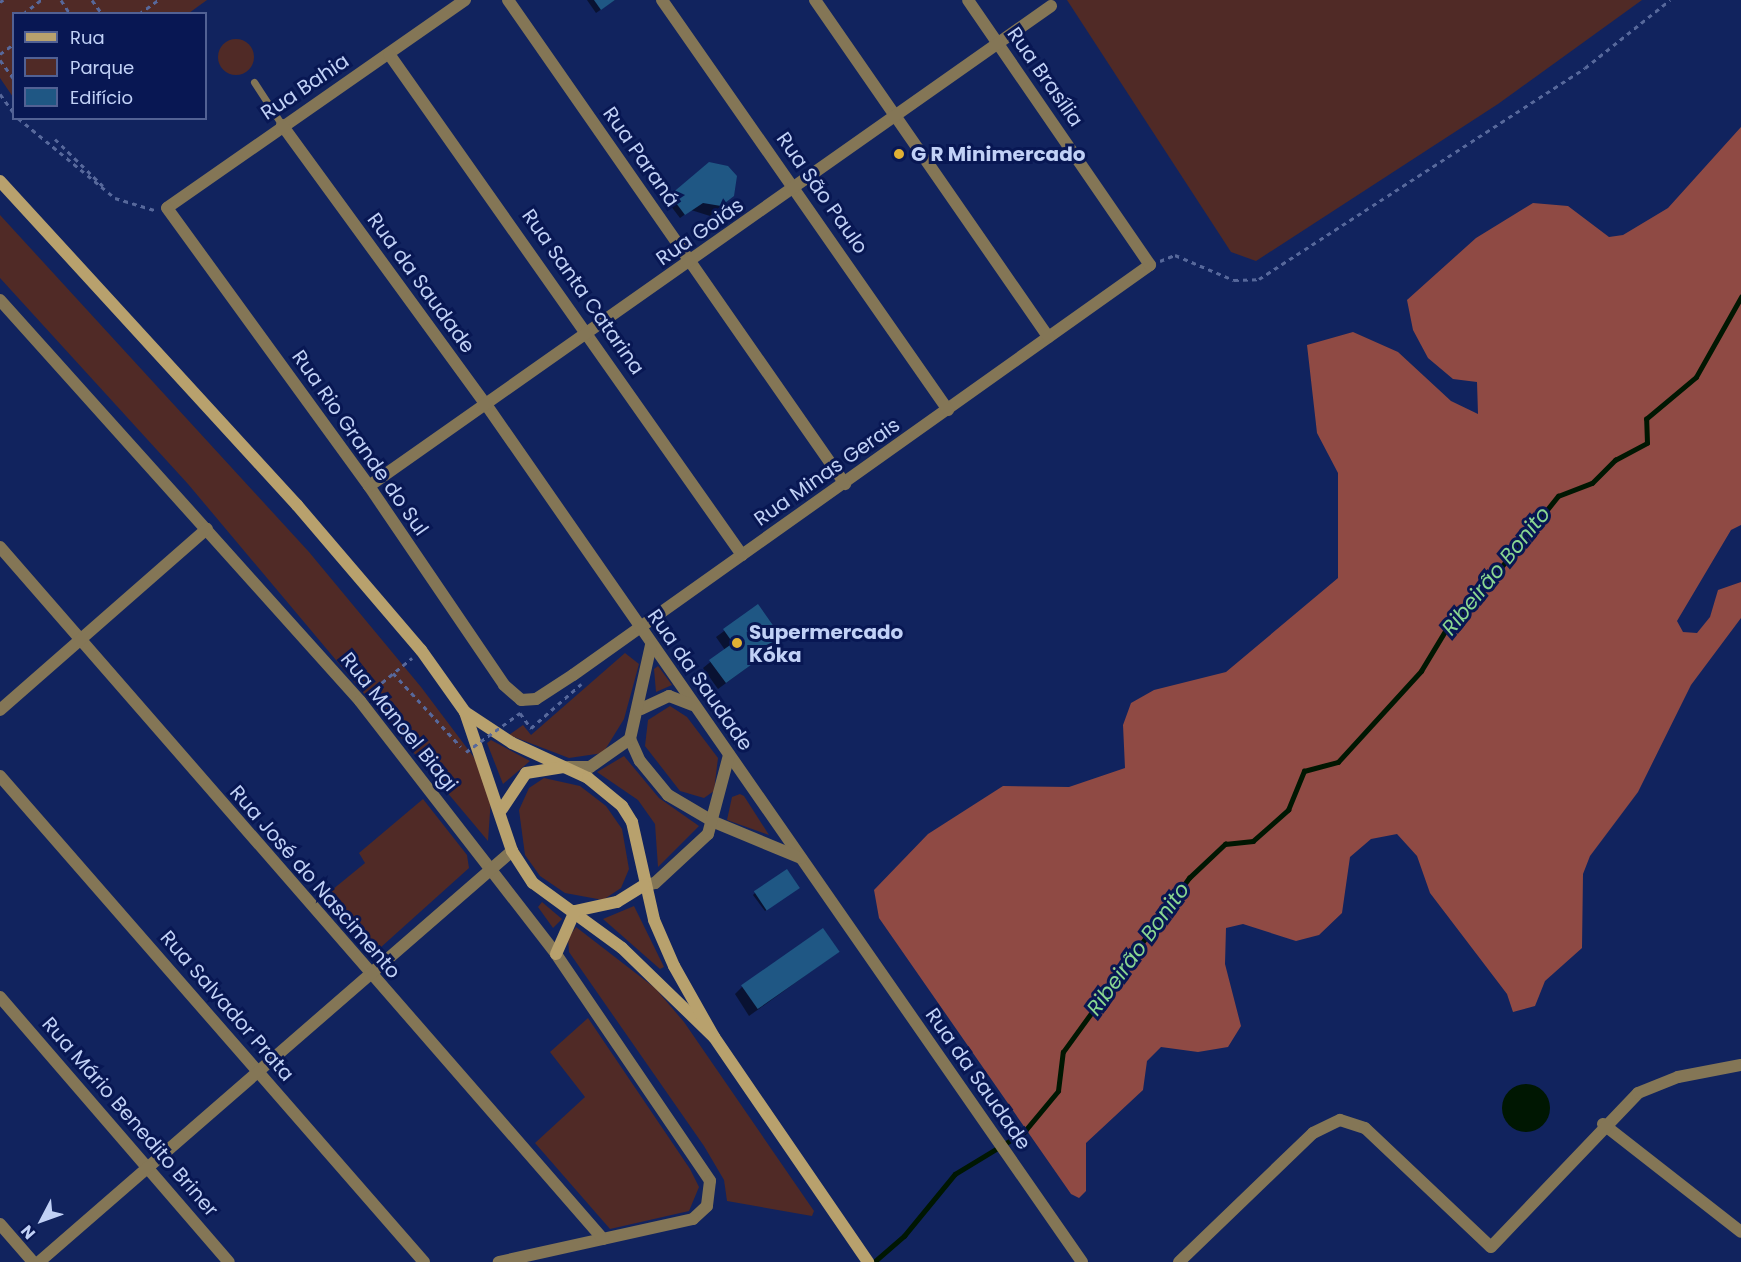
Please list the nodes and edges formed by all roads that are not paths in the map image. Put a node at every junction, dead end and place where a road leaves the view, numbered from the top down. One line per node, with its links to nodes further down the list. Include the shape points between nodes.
1 (465, 0): 8 (street, Rua Bahia)
2 (508, 0): 15 (street, Rua Paraná)
3 (662, 0): 13 (street, Rua São Paulo)
4 (815, 0): 10 (street)
5 (968, 0): 7 (street, Rua Brasília)
6 (1052, 6): 7 (street, Rua Goiás)
7 (999, 45): 10 (street, Rua Goiás); 16 (street, Rua Brasília)
8 (389, 54): 11 (street, Rua Bahia); 18 (street, Rua Santa Catarina)
9 (254, 82): 11 (lane)
10 (898, 119): 13 (street, Rua Goiás); 19 (street)
11 (282, 125): 14 (street, Rua Bahia); 20 (street, Rua da Saudade)
12 (0, 181): 34 (main road, via 297,505 421,650)
13 (796, 189): 15 (street, Rua Goiás); 21 (street, Rua São Paulo)
14 (167, 207): 23 (street, Rua Rio Grande do Sul)
15 (690, 262): 18 (street, Rua Goiás); 22 (street, Rua Paraná)
16 (1150, 265): 19 (street, Rua Minas Gerais)
17 (0, 300): 24 (street, Rua Manoel Biagi)
18 (590, 334): 20 (street, Rua Goiás); 26 (street, Rua Santa Catarina)
19 (1048, 337): 21 (street, Rua Minas Gerais)
20 (485, 403): 23 (street, Rua Goiás); 27 (street, Rua da Saudade)
21 (948, 410): 22 (street, Rua Minas Gerais)
22 (844, 484): 26 (street, Rua Minas Gerais)
23 (369, 486): 30 (street, Rua Rio Grande do Sul, via 504,685)
24 (207, 529): 28 (street); 43 (street, Rua Manoel Biagi, via 360,701)
25 (0, 547): 28 (street, Rua José do Nascimento)
26 (742, 555): 27 (street, Rua Minas Gerais)
27 (639, 628): 29 (street, Rua da Saudade); 30 (street, Rua Minas Gerais, via 536,699)
28 (81, 638): 33 (street); 47 (street, Rua José do Nascimento)
29 (651, 645): 31 (street, Rua da Saudade); 32 (street)
30 (521, 700)
31 (693, 706): 32 (street, via 669,696); 36 (street, Rua da Saudade)
32 (641, 709): 35 (street)
33 (0, 710)
34 (465, 712): 37 (main road, via 512,743); 39 (main road)
35 (630, 739): 37 (street, via 590,767); 40 (street, via 640,761 668,795)
36 (729, 755): 40 (street); 42 (street, Rua da Saudade)
37 (568, 767): 39 (main road, via 526,773); 44 (main road, via 609,792 627,814)
38 (0, 776): 51 (street, Rua Salvador Prata)
39 (502, 809): 41 (main road)
40 (714, 822): 42 (street); 44 (street, via 656,883)
41 (512, 851): 43 (street); 45 (main road, via 533,883)
42 (802, 858): 63 (street, Rua da Saudade)
43 (494, 871): 46 (street, Rua Manoel Biagi); 47 (street)
44 (644, 885): 45 (main road, via 617,902); 49 (main road, via 661,942)
45 (575, 911): 46 (main road); 49 (main road, via 656,978)
46 (556, 954): 56 (street, Rua Manoel Biagi, via 710,1181 707,1206 683,1223)
47 (370, 976): 51 (street); 56 (street, Rua José do Nascimento)
48 (0, 997): 53 (street, Rua Mário Benedito Briner)
49 (714, 1037): 62 (main road)
50 (1741, 1065): 52 (street, via 1655,1083)
51 (260, 1074): 53 (street); 60 (street, Rua Salvador Prata)
52 (1603, 1124): 55 (street); 64 (street, via 1491,1248 1365,1128 1351,1121 1326,1124)
53 (150, 1167): 58 (street); 59 (street, Rua Mário Benedito Briner)
54 (0, 1224): 57 (street)
55 (1741, 1232)
56 (603, 1239): 61 (street)
57 (33, 1262)
58 (39, 1262)
59 (229, 1262)
60 (424, 1262)
61 (499, 1262)
62 (868, 1262)
63 (1082, 1262)
64 (1179, 1262)

